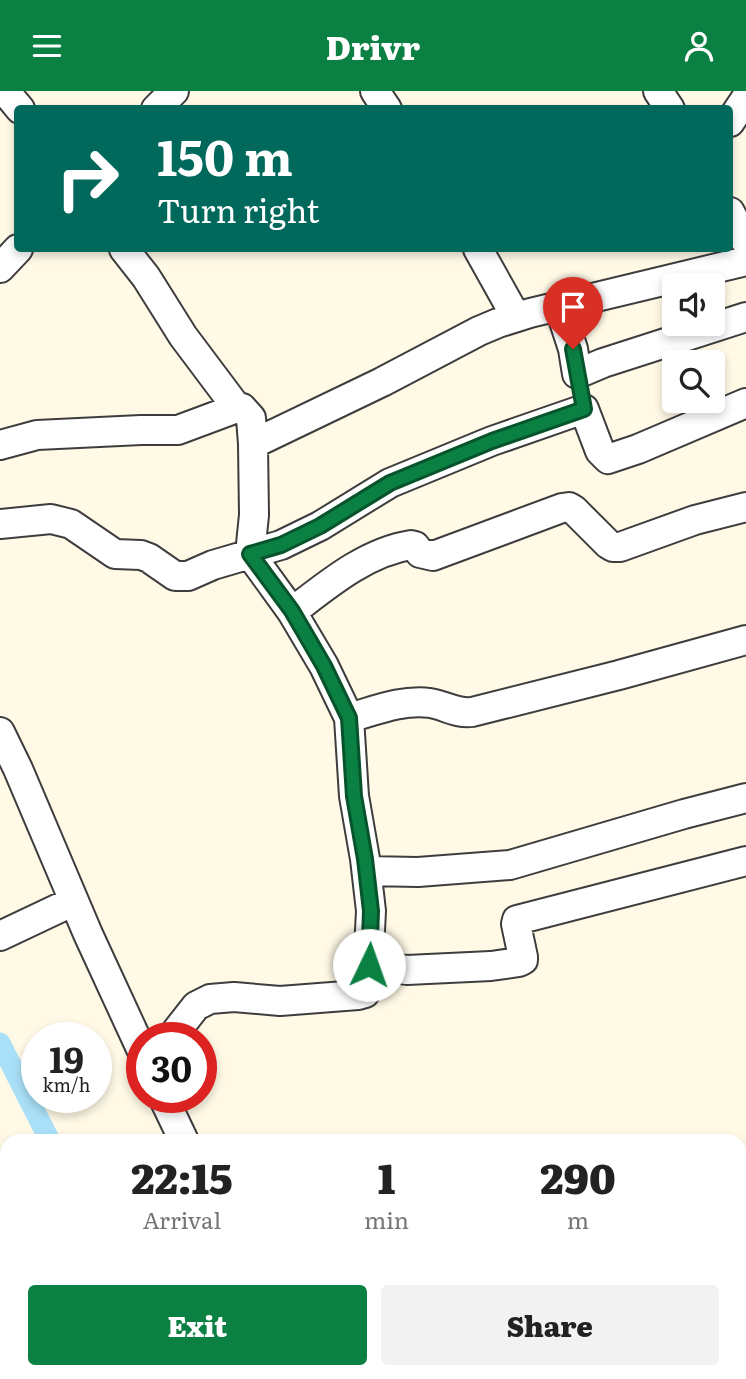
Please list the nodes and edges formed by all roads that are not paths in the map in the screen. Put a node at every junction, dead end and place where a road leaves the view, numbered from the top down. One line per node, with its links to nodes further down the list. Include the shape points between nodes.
1 (5, 91): 4 (street)
2 (174, 91): 5 (street)
3 (746, 98): 6 (street)
4 (17, 105)
5 (160, 105)
6 (733, 118)
7 (733, 218): 8 (street)
8 (746, 243)
9 (16, 252): 13 (street)
10 (126, 252): 19 (street)
11 (480, 252): 15 (street)
12 (746, 261): 14 (street)
13 (0, 268)
14 (559, 306): 15 (street); 17 (street)
15 (516, 317): 21 (street)
16 (746, 317): 17 (street)
17 (577, 374): 20 (street)
18 (746, 403): 20 (street, via 608,459 600,451)
19 (237, 408): 21 (street, via 251,418); 22 (street, via 178,430 37,435)
20 (584, 409): 25 (street, via 390,483 320,526)
21 (253, 444): 25 (street)
22 (0, 445)
23 (746, 507): 26 (street, via 620,547 608,544 574,510 562,508 433,556 411,545 370,559)
24 (0, 524): 25 (street, via 51,519 71,524 115,554 141,555 181,577)
25 (250, 554): 26 (street)
26 (292, 611): 28 (street)
27 (746, 640): 28 (street, via 472,712 423,702)
28 (349, 718): 32 (street, via 354,796)
29 (0, 732): 33 (street)
30 (746, 798): 32 (street, via 510,865)
31 (746, 861): 35 (street, via 517,921 523,957 519,962 407,970)
32 (366, 871): 35 (street, via 371,911)
33 (74, 901): 34 (street); 36 (street)
34 (2, 935)
35 (369, 965): 37 (street, via 365,993 280,1001 210,999 196,1006)
36 (129, 1022)
37 (184, 1022)
38 (171, 1113): 39 (street)
39 (181, 1134)

